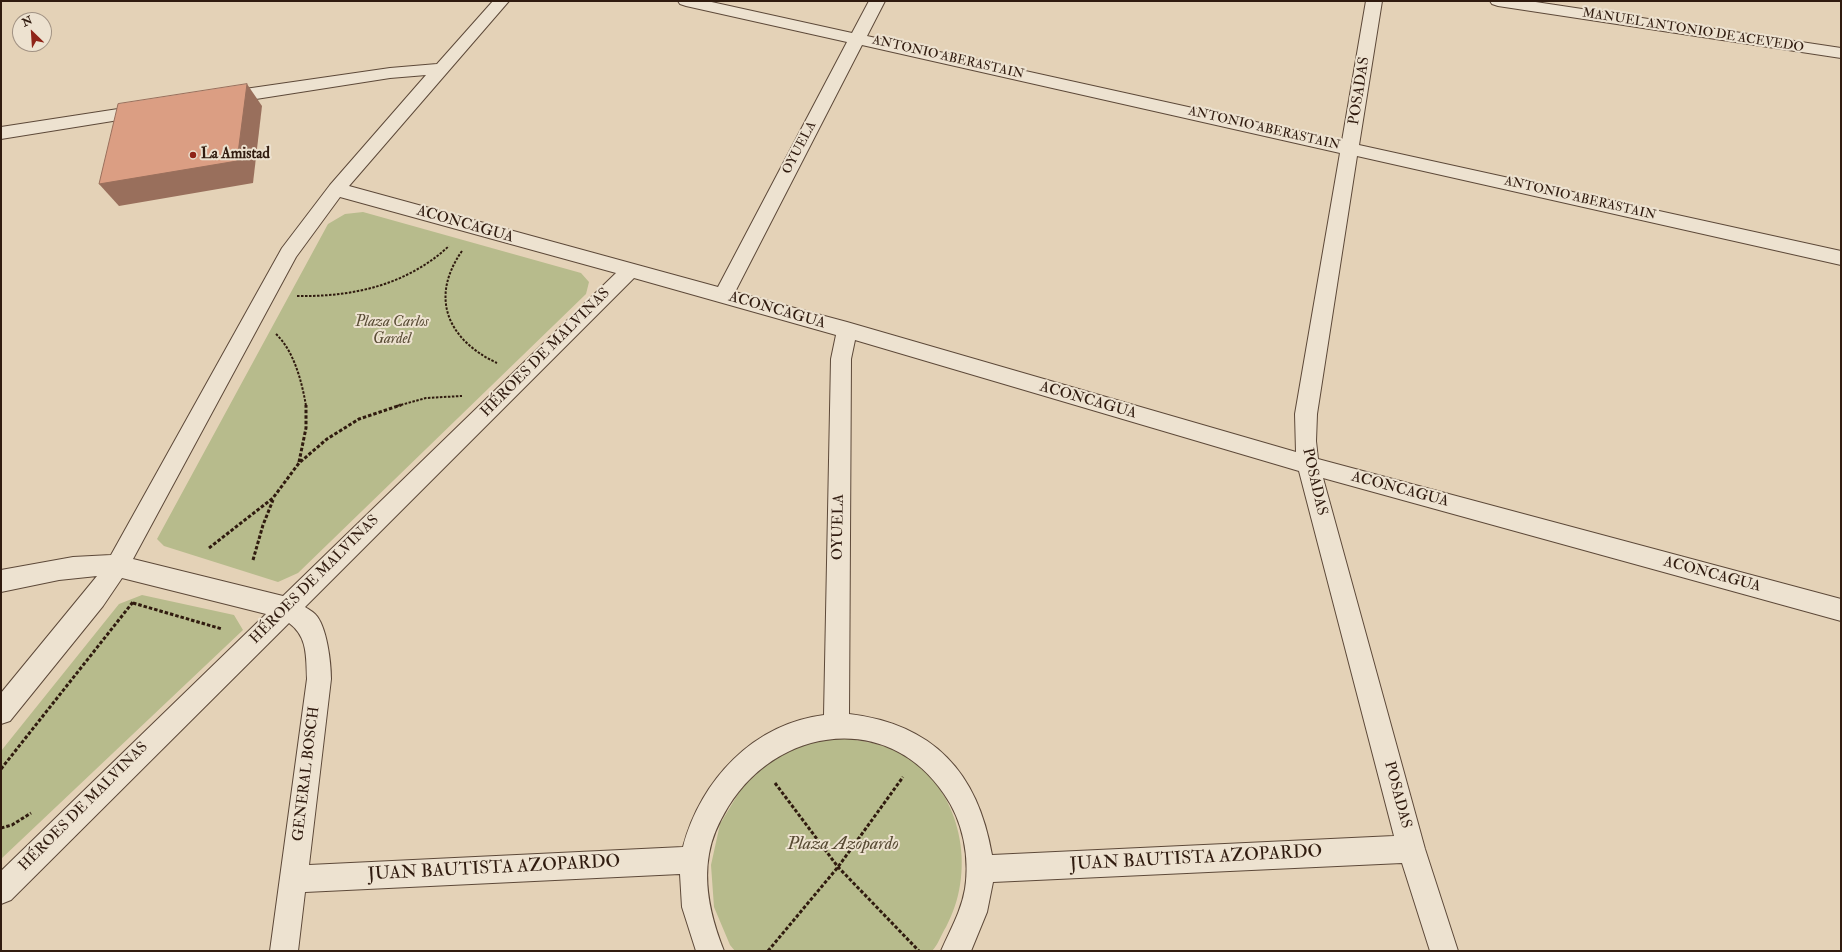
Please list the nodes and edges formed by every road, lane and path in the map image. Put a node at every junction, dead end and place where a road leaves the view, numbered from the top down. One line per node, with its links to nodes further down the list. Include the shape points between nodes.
1 (501, 1): 8 (street)
2 (686, 1): 6 (street, ANTONIO ABERASTAIN)
3 (877, 1): 6 (street, OYUELA)
4 (1374, 1): 12 (street, POSADAS)
5 (1498, 1): 7 (street, MANUEL ANTONIO DE ACEVEDO)
6 (858, 38): 12 (street, ANTONIO ABERASTAIN); 18 (street, OYUELA)
7 (1841, 53)
8 (441, 69): 9 (street, via 390,73); 13 (street)
9 (211, 100)
10 (157, 109): 11 (street)
11 (1, 133)
12 (1351, 148): 15 (street, ANTONIO ABERASTAIN); 24 (street, POSADAS, via 1306,414 1305,441)
13 (336, 189): 14 (street, ACONCAGUA); 17 (street, via 289,253)
14 (473, 227): 16 (street, ACONCAGUA); 17 (path, via 429,264 376,287 344,294 305,297); 21 (path, via 451,270 446,290 446,311 454,330 468,347 489,360)
15 (1841, 258)
16 (630, 271): 18 (street, ACONCAGUA); 21 (street, HÉROES DE MALVINAS)
17 (267, 293): 19 (street)
18 (722, 295): 20 (street, ACONCAGUA)
19 (251, 322): 23 (path, via 263,325 280,336 292,358 308,415); 28 (street)
20 (847, 330): 24 (street, ACONCAGUA); 34 (street, OYUELA, via 841,359)
21 (526, 374): 22 (street, HÉROES DE MALVINAS)
22 (494, 405): 23 (path, via 458,395 426,398 393,407 359,419 327,439); 30 (street, HÉROES DE MALVINAS)
23 (299, 463): 25 (path)
24 (1308, 465): 31 (street, ACONCAGUA); 40 (street, POSADAS)
25 (273, 498): 26 (path); 27 (path)
26 (209, 548)
27 (253, 560)
28 (117, 566): 29 (street, via 96,564 68,567); 30 (street); 33 (street, via 95,598)
29 (1, 581)
30 (287, 608): 44 (street, GENERAL BOSCH, via 308,623 318,651 319,679); 45 (street, HÉROES DE MALVINAS)
31 (1841, 610)
32 (219, 636): 37 (path, via 225,630 133,603)
33 (1, 712)
34 (836, 725): 35 (street, via 867,727 896,736); 36 (street, via 787,737)
35 (922, 751): 42 (path); 43 (street, via 946,773 964,801 976,834)
36 (754, 756): 41 (street, via 733,776 715,801 702,829); 42 (path)
37 (1, 769)
38 (32, 812): 39 (path, via 12,825)
39 (1, 828)
40 (1412, 849): 43 (street, JUAN BAUTISTA AZOPARDO); 51 (street, POSADAS)
41 (694, 860): 44 (street, JUAN BAUTISTA AZOPARDO); 47 (street, via 695,906)
42 (838, 867): 48 (path); 49 (path)
43 (980, 869): 50 (street, via 975,906 962,941)
44 (293, 879): 46 (street, GENERAL BOSCH)
45 (1, 890)
46 (284, 951)
47 (710, 951)
48 (768, 951)
49 (919, 951)
50 (955, 951)
51 (1444, 951)

